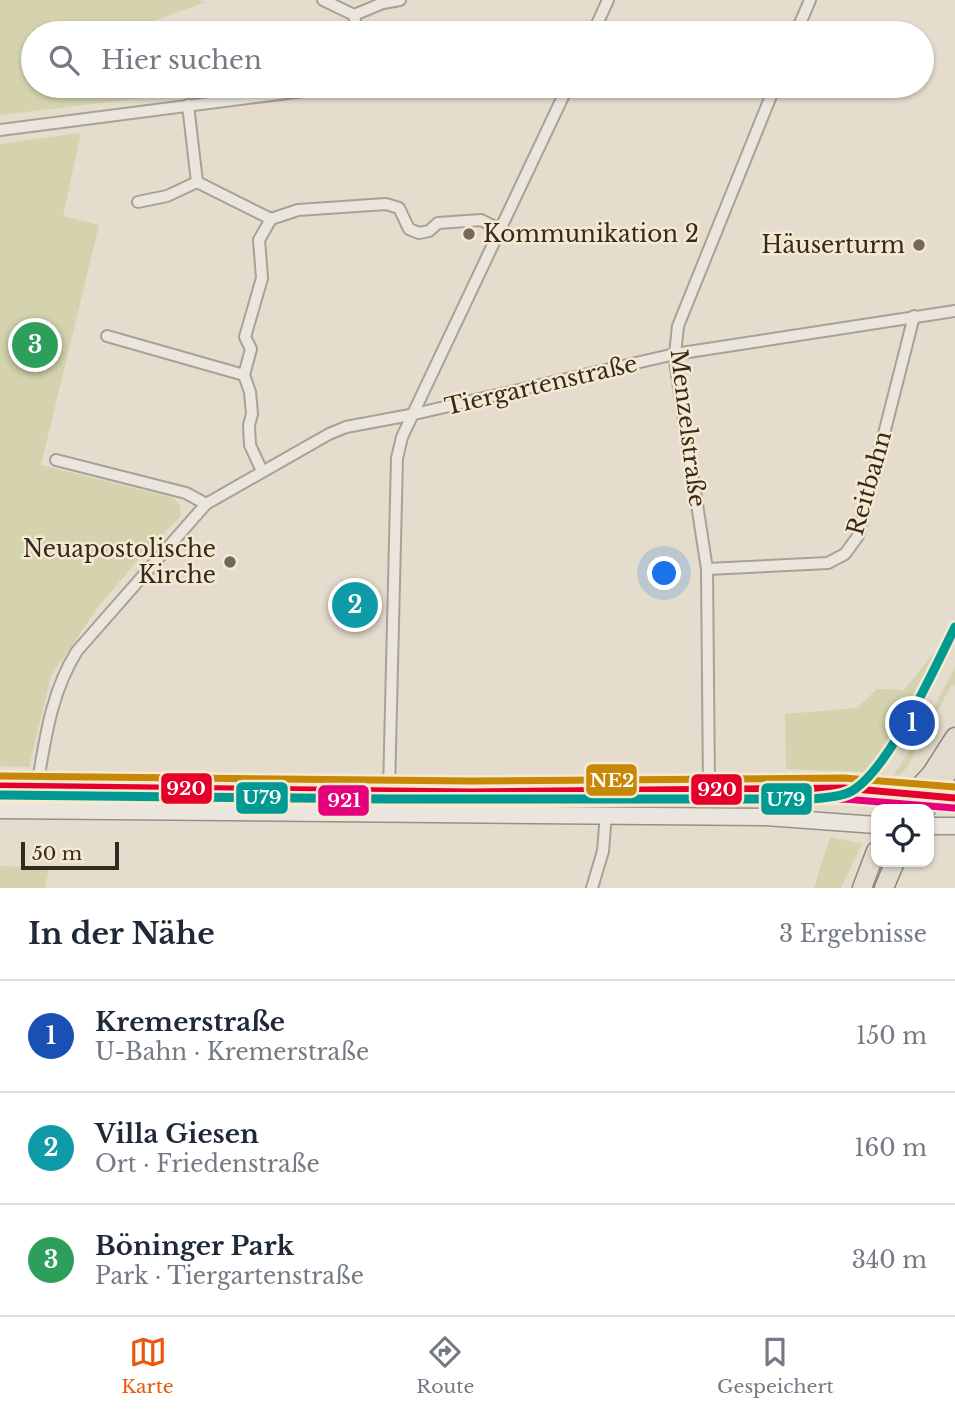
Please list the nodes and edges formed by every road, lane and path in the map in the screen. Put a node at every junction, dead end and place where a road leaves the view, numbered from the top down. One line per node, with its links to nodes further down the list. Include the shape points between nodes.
1 (323, 0): 5 (street)
2 (400, 0): 5 (street)
3 (608, 0): 7 (street)
4 (810, 0): 8 (street)
5 (354, 15): 6 (street)
6 (355, 21)
7 (598, 21)
8 (801, 21)
9 (245, 98): 12 (street)
10 (562, 98): 17 (street)
11 (770, 98): 21 (street, Menzelstraße, via 678,326)
12 (188, 105): 13 (street); 14 (street)
13 (0, 130)
14 (197, 182): 15 (street); 16 (street)
15 (138, 202)
16 (271, 219): 17 (street, via 298,210 386,204 399,208 409,229 419,233 438,223 481,220); 22 (street, via 259,240 262,278 246,337 251,349)
17 (499, 229): 23 (street)
18 (955, 310): 19 (street, Tiergartenstraße)
19 (914, 316): 21 (street, Tiergartenstraße); 27 (street, Reitbahn, via 858,536 845,554 828,564)
20 (107, 336): 22 (street)
21 (675, 354): 23 (street, Tiergartenstraße); 27 (street, Menzelstraße)
22 (244, 375): 25 (street, via 252,414 250,445)
23 (410, 415): 25 (street, Tiergartenstraße, via 346,427); 33 (street, via 397,458)
24 (55, 460): 26 (street, via 186,493)
25 (262, 471): 26 (street, Tiergartenstraße)
26 (206, 504): 31 (street, Tiergartenstraße, via 103,619 64,671)
27 (707, 569): 32 (street, Menzelstraße)
28 (955, 737): 34 (main road)
29 (955, 760): 36 (main road)
30 (0, 786): 31 (main road)
31 (37, 787): 33 (main road)
32 (709, 788): 33 (main road); 34 (main road, via 845,788)
33 (389, 790)
34 (912, 794): 36 (main road); 37 (main road)
35 (955, 798): 36 (main road)
36 (930, 803)
37 (903, 804)
38 (0, 810): 39 (main road)
39 (606, 814): 40 (main road); 45 (street, via 603,851)
40 (871, 825)
41 (934, 826): 42 (main road)
42 (955, 826)
43 (871, 864): 46 (main road)
44 (893, 867): 47 (main road)
45 (592, 888)
46 (862, 888)
47 (884, 888)

